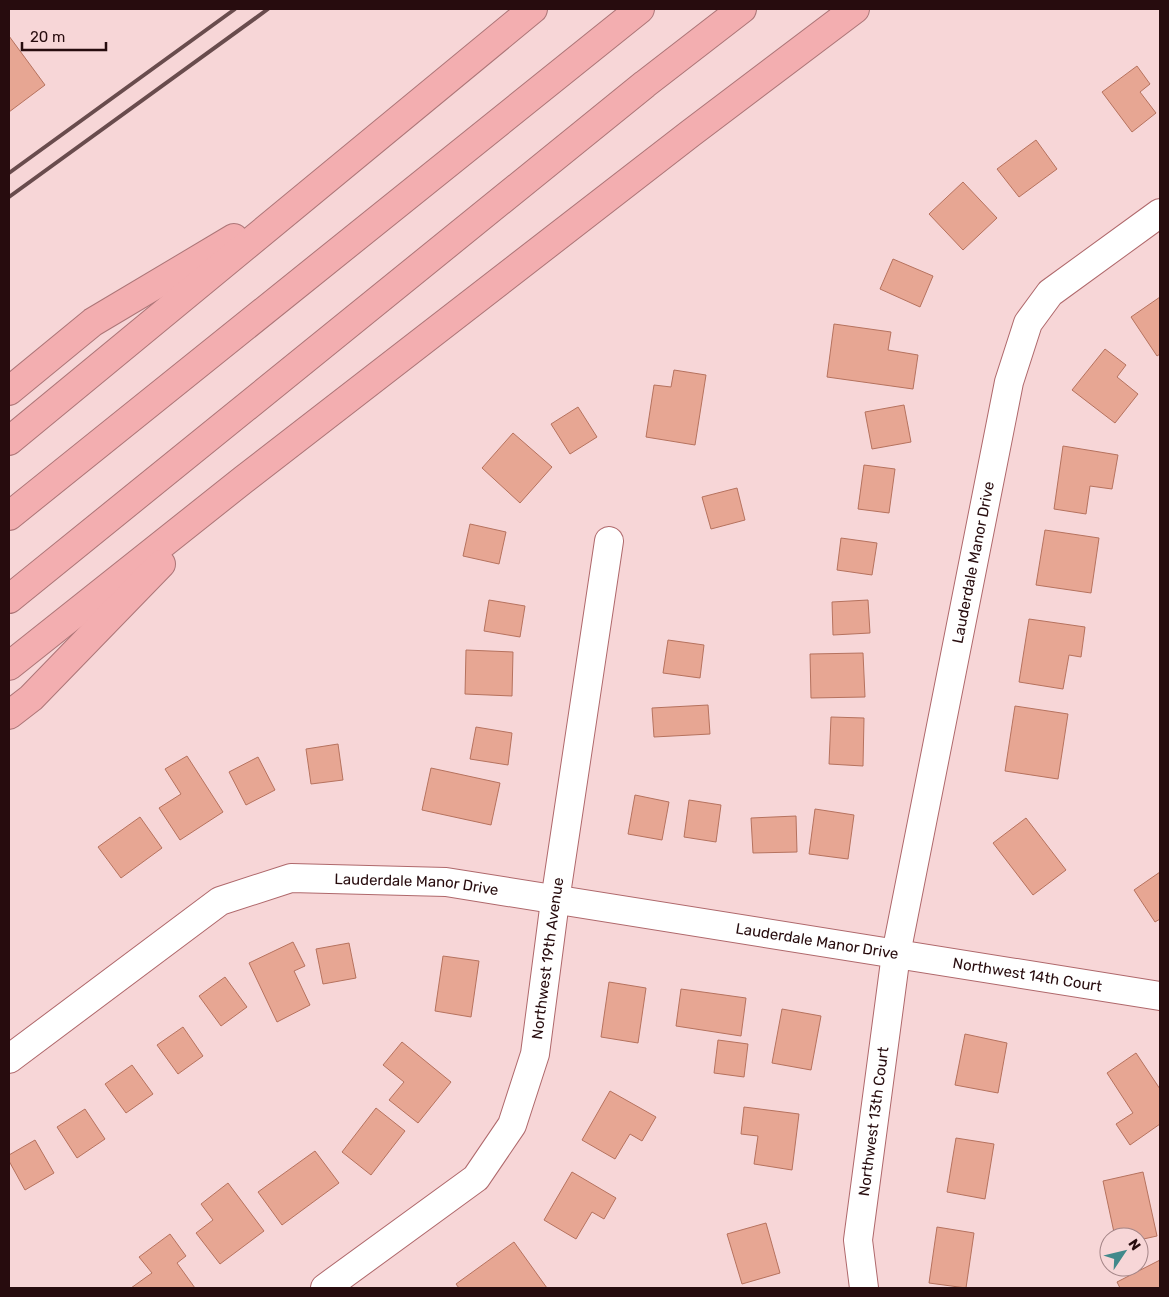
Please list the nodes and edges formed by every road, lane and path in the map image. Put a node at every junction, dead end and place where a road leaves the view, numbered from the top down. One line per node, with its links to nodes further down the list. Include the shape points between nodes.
1 (533, 9): 5 (highway)
2 (640, 9): 10 (highway)
3 (742, 9): 12 (highway)
4 (855, 9): 9 (highway)
5 (311, 193): 7 (highway, via 93,322); 8 (highway)
6 (1160, 213): 16 (street, Lauderdale Manor Drive, via 1050,293 1028,323 1009,382)
7 (9, 391)
8 (9, 441)
9 (243, 480): 13 (highway); 14 (highway, via 31,698)
10 (9, 516)
11 (609, 541): 15 (street, Northwest 19th Avenue)
12 (9, 599)
13 (9, 666)
14 (9, 716)
15 (555, 901): 16 (street, Lauderdale Manor Drive); 18 (street, Lauderdale Manor Drive, via 446,882 291,878 220,901); 19 (street, Northwest 19th Avenue, via 535,1054 512,1125 476,1178)
16 (896, 954): 17 (street, Northwest 14th Court); 20 (street, Northwest 13th Court, via 858,1240)
17 (1160, 996)
18 (9, 1059)
19 (325, 1288)
20 (864, 1288)

